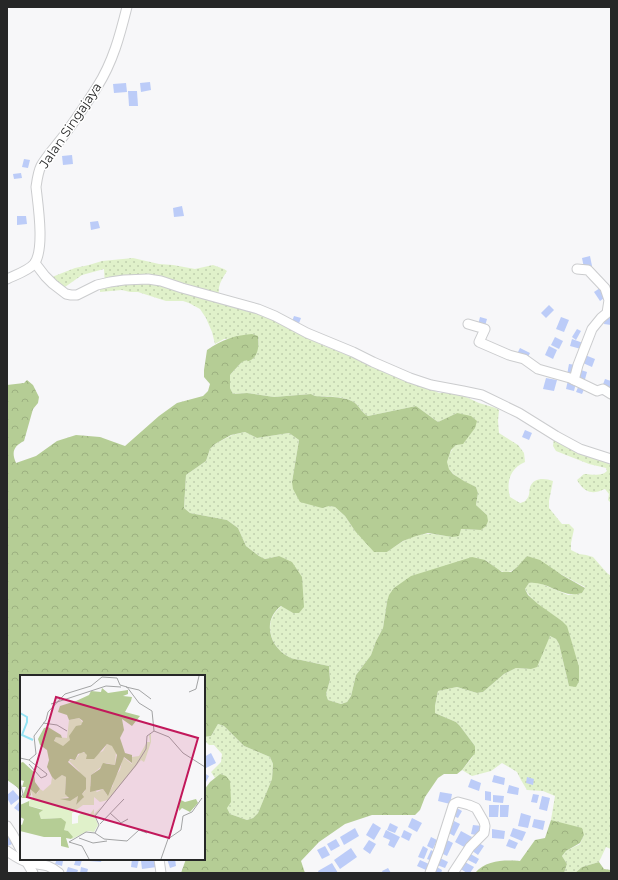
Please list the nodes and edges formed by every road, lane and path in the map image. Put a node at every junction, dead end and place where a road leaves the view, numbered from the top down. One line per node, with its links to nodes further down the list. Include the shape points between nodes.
1 (127, 7): 2 (street, Jalan Singajaya, via 120,37 105,73 41,167 36,182 40,239)
2 (35, 263): 4 (street); 9 (street, via 53,284 66,294 77,295 110,282 148,279 258,309 410,378 482,395 519,413 580,449)
3 (577, 268): 5 (street, via 588,270 605,288)
4 (7, 279)
5 (610, 299): 7 (street, via 607,313 592,329)
6 (468, 324): 7 (street, via 485,329 479,342 524,359 538,369)
7 (574, 380): 8 (street, via 597,391 603,389)
8 (611, 394)
9 (611, 459)
10 (7, 826): 11 (street)
11 (20, 848)
12 (7, 851): 13 (street)
13 (20, 857)
14 (26, 860): 16 (street); 17 (street, via 37,865 47,865)
15 (159, 860): 18 (street)
16 (33, 873)
17 (59, 873)
18 (161, 873)
19 (430, 873): 20 (street, via 453,806 458,802 476,808 485,826 484,833 470,847)
20 (453, 873)

